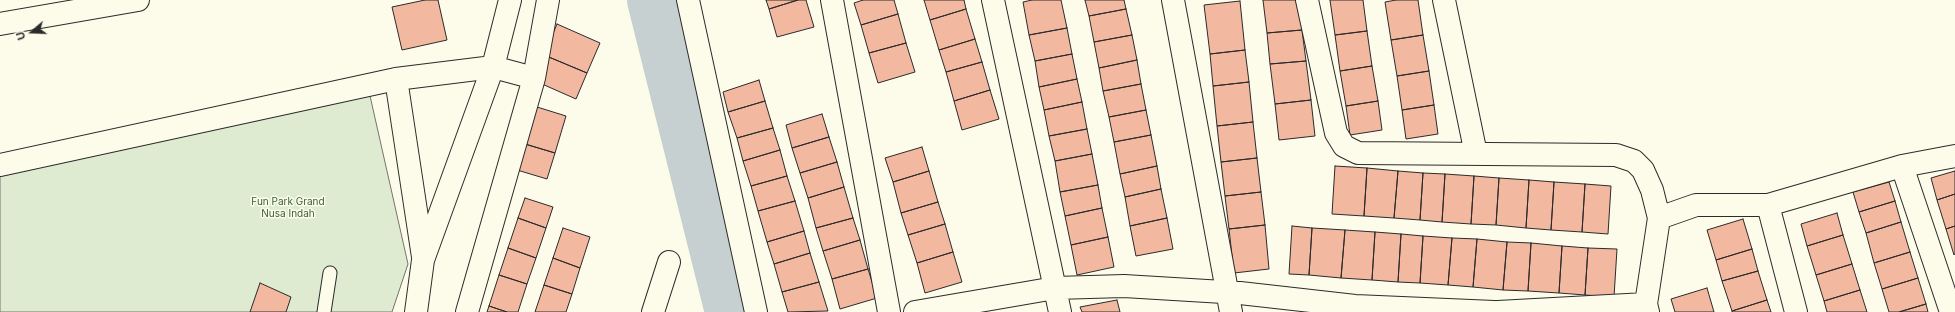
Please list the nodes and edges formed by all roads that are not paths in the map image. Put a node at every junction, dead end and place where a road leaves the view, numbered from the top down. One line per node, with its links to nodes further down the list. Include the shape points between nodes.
1 (510, 0): 11 (street)
2 (548, 0): 12 (street)
3 (688, 0): 31 (street)
4 (832, 0): 32 (street)
5 (993, 0): 23 (street)
6 (1173, 0): 24 (street)
7 (1307, 0): 14 (street, via 1336,132 1344,146 1358,153)
8 (1444, 0): 14 (street)
9 (128, 1): 10 (street)
10 (0, 24)
11 (494, 67): 12 (street); 13 (street); 20 (street)
12 (534, 78): 29 (street)
13 (396, 79): 16 (street); 20 (street)
14 (1476, 154): 19 (street, via 1616,155 1634,161 1643,170 1652,190)
15 (1955, 156): 17 (street)
16 (0, 165)
17 (1902, 166): 18 (street); 38 (street)
18 (1768, 205): 19 (street, via 1696,205); 37 (street)
19 (1659, 218): 25 (street)
20 (423, 260): 28 (street)
21 (669, 262): 30 (street)
22 (330, 273): 27 (lane)
23 (1055, 288): 24 (street, via 1124,286); 33 (street); 34 (street)
24 (1229, 302): 26 (street)
25 (1647, 308): 36 (street)
26 (1356, 309): 35 (street)
27 (324, 312)
28 (416, 312)
29 (467, 312)
30 (652, 312)
31 (756, 312)
32 (888, 312)
33 (915, 312)
34 (1060, 312)
35 (1494, 312)
36 (1498, 312)
37 (1796, 312)
38 (1951, 312)

